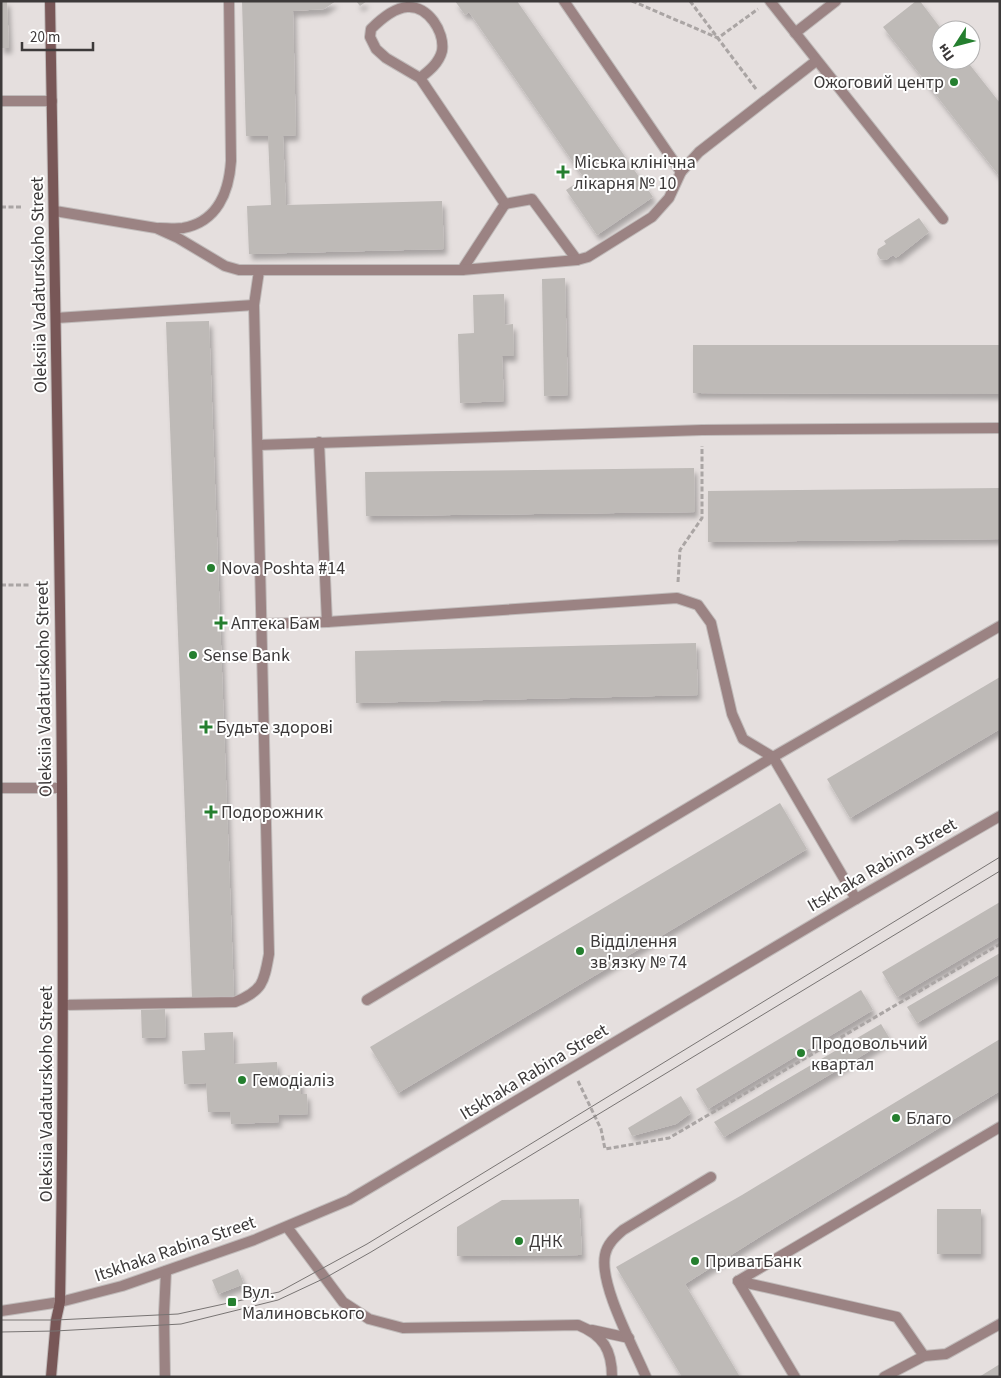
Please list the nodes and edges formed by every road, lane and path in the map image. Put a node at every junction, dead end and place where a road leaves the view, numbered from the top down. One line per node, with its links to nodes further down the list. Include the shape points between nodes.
1 (50, 1): 13 (main road, Oleksiia Vadaturskoho Street)
2 (229, 1): 21 (street, via 231,161 227,191 220,204 198,223 182,228)
3 (564, 1): 15 (street)
4 (632, 1): 9 (path)
5 (690, 1): 9 (path)
6 (836, 1): 8 (street)
7 (766, 4): 8 (street); 9 (path)
8 (795, 33): 10 (street)
9 (718, 38): 14 (path)
10 (816, 61): 14 (street); 20 (street)
11 (420, 78): 11 (street, via 386,58 370,37 371,29 398,9 418,8 426,13 440,32 442,52 437,62); 16 (street)
12 (1, 101): 13 (street)
13 (52, 101): 19 (main road, Oleksiia Vadaturskoho Street)
14 (765, 101): 15 (street, via 699,152)
15 (681, 172): 22 (street, via 670,198 652,217 598,253)
16 (505, 204): 22 (street, via 532,199); 23 (street)
17 (1, 206): 18 (path)
18 (23, 207)
19 (55, 211): 21 (street); 26 (main road, Oleksiia Vadaturskoho Street)
20 (943, 219)
21 (156, 228): 24 (street, via 225,266)
22 (577, 260): 23 (street)
23 (462, 270): 24 (street)
24 (259, 271): 25 (street)
25 (254, 305): 26 (street); 30 (street)
26 (56, 318): 39 (main road, Oleksiia Vadaturskoho Street)
27 (1000, 428): 28 (street)
28 (702, 430): 29 (street); 33 (path, via 702,518 680,550)
29 (318, 442): 30 (street); 34 (street)
30 (258, 445): 35 (street)
31 (1, 585): 32 (path)
32 (30, 585)
33 (677, 598): 34 (street); 37 (street, via 698,605 710,622 732,714 744,739)
34 (327, 622): 35 (street)
35 (261, 624): 44 (street, via 269,954 260,986 250,996 235,1002)
36 (1000, 626): 37 (street)
37 (773, 757): 41 (street); 43 (street)
38 (1, 788): 39 (street)
39 (61, 788): 44 (main road, Oleksiia Vadaturskoho Street)
40 (1000, 816): 41 (street, Itskhaka Rabina Street)
41 (856, 899): 45 (street, Itskhaka Rabina Street)
42 (1000, 944): 45 (path, via 669,1138 604,1149 601,1129)
43 (367, 1000)
44 (63, 1005): 51 (main road, Oleksiia Vadaturskoho Street)
45 (572, 1068): 48 (street, Itskhaka Rabina Street, via 349,1200)
46 (1000, 1127): 50 (street)
47 (711, 1177): 55 (street, via 622,1230 611,1241 605,1255 605,1274 610,1295)
48 (287, 1227): 49 (street, Itskhaka Rabina Street); 54 (street, via 343,1302 369,1319 403,1328 578,1325)
49 (166, 1271): 51 (street, Itskhaka Rabina Street); 58 (street)
50 (738, 1281): 56 (street, via 897,1317); 61 (street)
51 (60, 1302): 52 (street, Itskhaka Rabina Street); 57 (main road, Oleksiia Vadaturskoho Street)
52 (1, 1311)
53 (1000, 1324): 56 (street, via 946,1354)
54 (592, 1330): 55 (street); 59 (street, via 609,1353)
55 (629, 1338): 60 (street)
56 (924, 1356): 62 (street)
57 (51, 1377)
58 (165, 1377)
59 (612, 1377)
60 (646, 1377)
61 (795, 1377)
62 (884, 1377)

